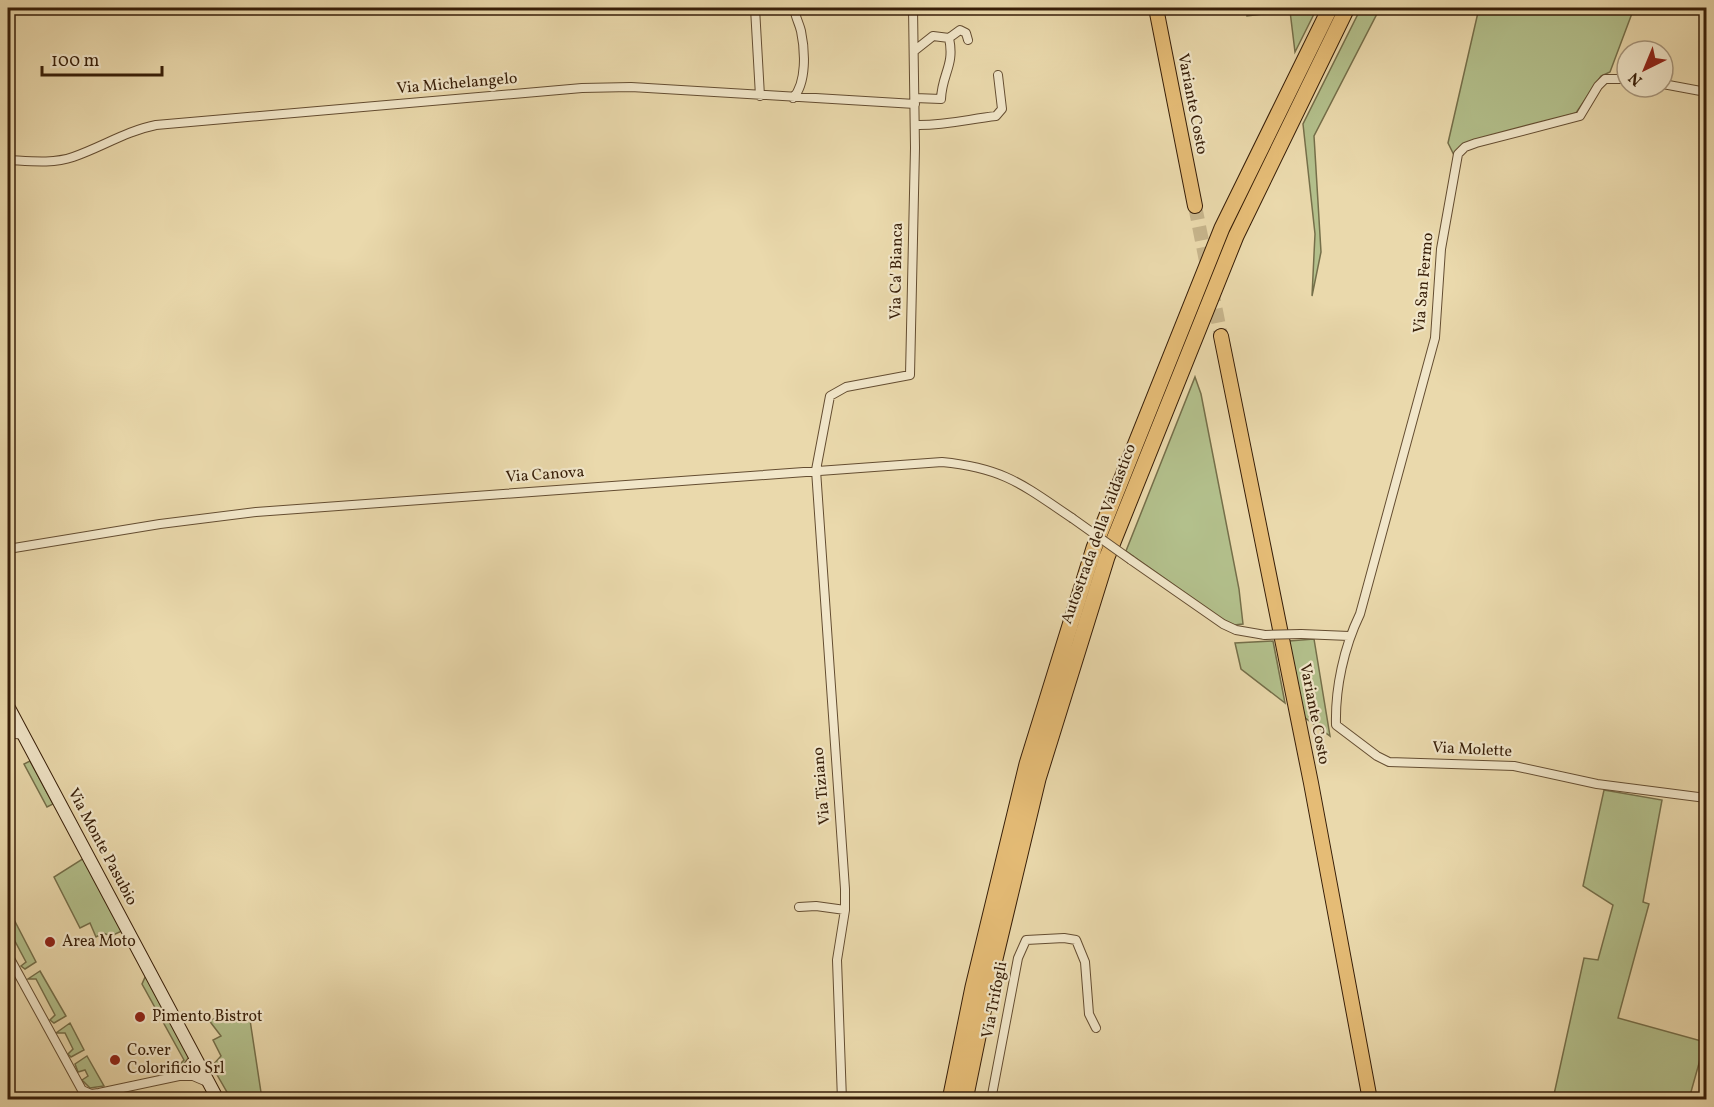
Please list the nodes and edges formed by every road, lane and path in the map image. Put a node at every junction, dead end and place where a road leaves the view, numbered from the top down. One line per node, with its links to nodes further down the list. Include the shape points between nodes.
1 (755, 8): 14 (street)
2 (794, 8): 15 (street, via 801,32 802,66 800,87)
3 (913, 8): 9 (street, Via Ca' Bianca)
4 (1156, 8): 19 (highway, Variante Costo)
5 (1330, 8): 37 (highway, Autostrada della Valdastico, via 1222,228 1094,548 1027,764)
6 (1347, 8): 38 (highway, Autostrada della Valdastico, via 1236,236 1107,557 1038,778)
7 (949, 38): 8 (street, via 960,30); 9 (street, via 933,36); 16 (street, Via Michelangelo, via 951,64 943,79 941,99)
8 (968, 40)
9 (914, 51): 16 (street, Via Ca' Bianca)
10 (998, 75): 17 (street, via 1002,109 996,116)
11 (1615, 80): 23 (street, Via San Fermo, via 1605,80 1598,86 1580,116 1476,143 1458,154 1441,249 1435,338 1360,614)
12 (1675, 86): 13 (street)
13 (1707, 92)
14 (760, 96): 15 (street, Via Michelangelo); 18 (street, Via Michelangelo, via 631,87 582,88 275,114 156,125 128,132 72,158)
15 (793, 98): 16 (street, Via Michelangelo)
16 (915, 101): 17 (street, Via Ca' Bianca)
17 (915, 125): 21 (street, Via Ca' Bianca, via 910,375 854,385 830,396)
18 (8, 160)
19 (1195, 206)
20 (1221, 336): 40 (highway, Variante Costo)
21 (816, 470): 22 (street, Via Canova, via 235,514); 23 (street, Via Canova, bridge, via 942,462 978,465 1022,484 1223,624 1244,632); 29 (street, Via Tiziano)
22 (8, 549)
23 (1349, 636): 27 (street, Via Molette, via 1336,724 1389,762 1514,766 1597,784)
24 (9, 713): 26 (main road, Via Monte Pasubio)
25 (8, 734): 26 (street)
26 (24, 735): 32 (main road, Via Monte Pasubio)
27 (1707, 798)
28 (799, 907): 29 (street)
29 (845, 910): 36 (street, Via Tiziano, via 837,960)
30 (8, 955): 33 (street, via 82,1090 99,1093)
31 (1096, 1028): 39 (street, Via Trifogli, via 1089,1014 1085,962 1076,940 1026,940 1018,958)
32 (195, 1058): 33 (street); 34 (main road, Via Monte Pasubio)
33 (179, 1076): 34 (street, via 193,1076)
34 (209, 1083): 35 (main road, Via Monte Pasubio)
35 (218, 1100)
36 (842, 1100)
37 (950, 1100)
38 (965, 1100)
39 (991, 1100)
40 (1370, 1100)

